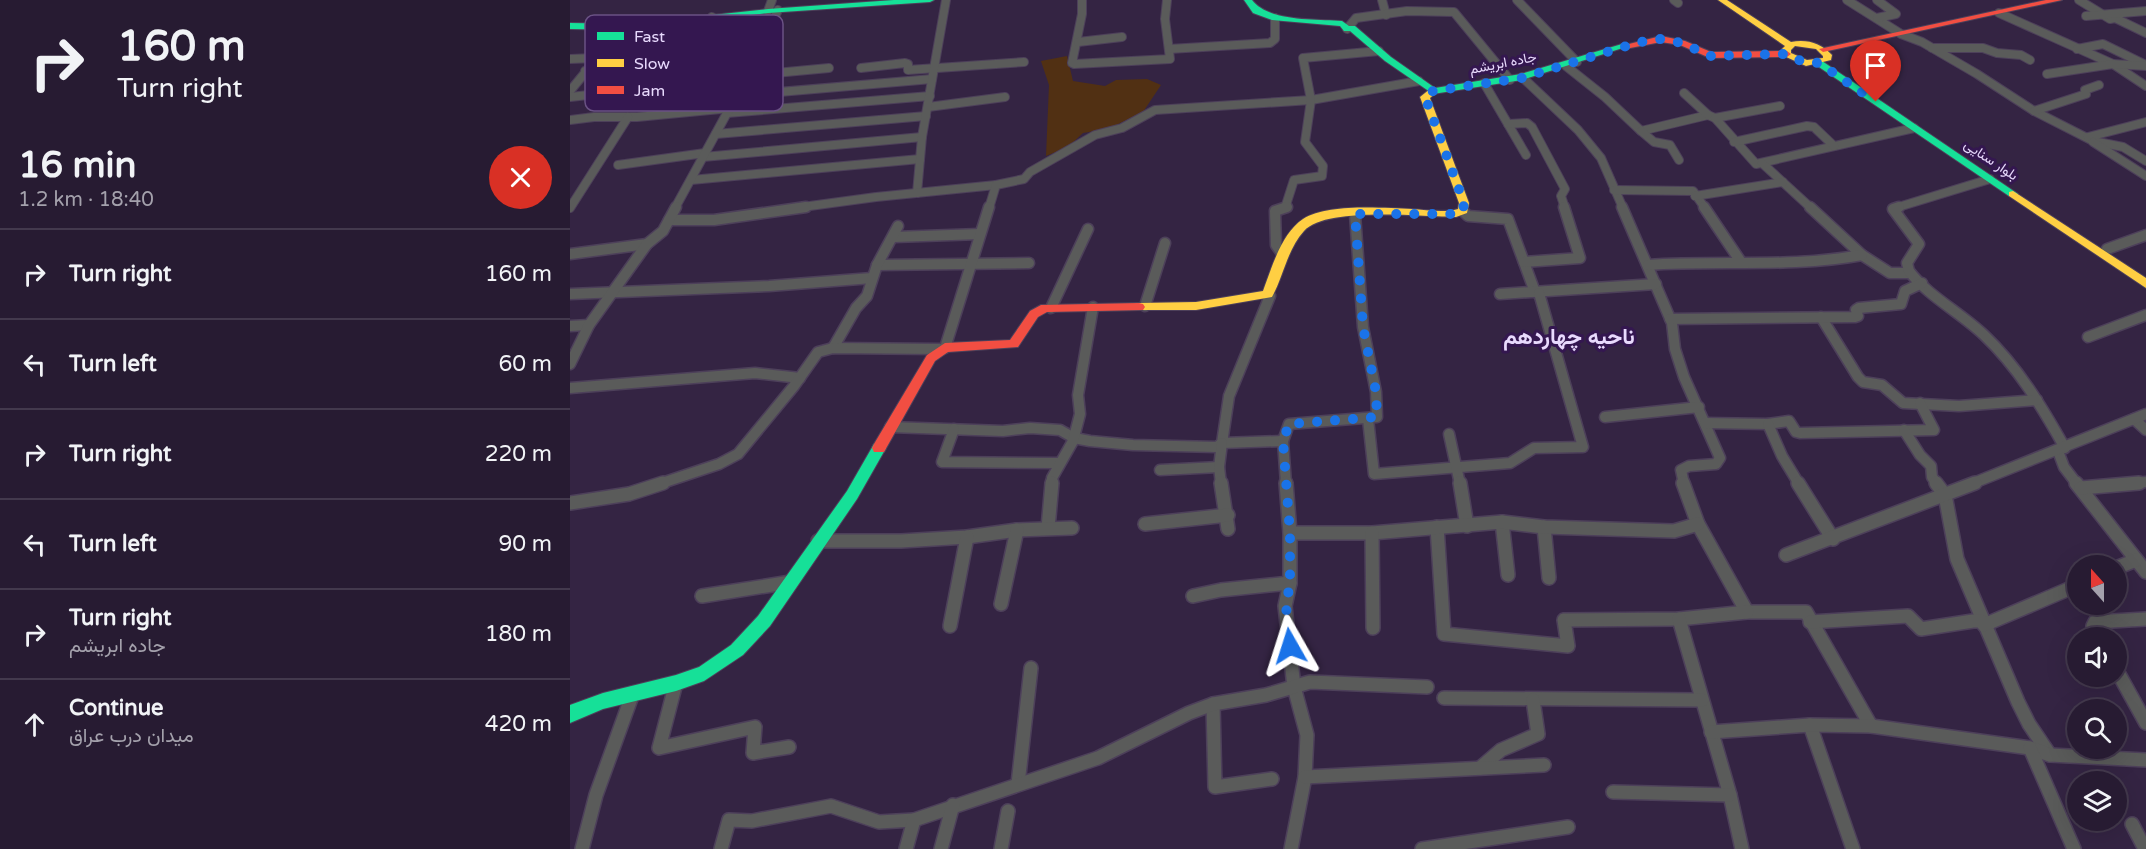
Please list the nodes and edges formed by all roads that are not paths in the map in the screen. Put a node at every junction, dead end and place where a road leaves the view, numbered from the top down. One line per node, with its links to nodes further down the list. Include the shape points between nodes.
1 (930, 0): 14 (main road)
2 (946, 0): 46 (street)
3 (1082, 0): 30 (street)
4 (1167, 0): 33 (street)
5 (1248, 0): 22 (main road, via 1256,11)
6 (1382, 0): 20 (street)
7 (1517, 0): 41 (street)
8 (1722, 0): 31 (main road)
9 (1733, 0): 31 (main road)
10 (1847, 0): 23 (street)
11 (1876, 0): 23 (street, via 1896,14)
12 (2058, 0): 17 (main road)
13 (2079, 0): 18 (street)
14 (814, 4): 15 (main road)
15 (773, 7): 19 (main road)
16 (2146, 11): 18 (street)
17 (1999, 13): 28 (main road); 34 (street)
18 (2103, 14): 21 (street); 27 (street)
19 (724, 15)
20 (1386, 15): 26 (street, via 1356,18); 51 (street, via 1407,11 1454,12)
21 (2086, 16)
22 (1275, 18): 26 (main road, via 1342,24); 33 (street, via 1275,39 1270,44)
23 (1877, 18): 28 (street)
24 (570, 26): 25 (main road)
25 (585, 26)
26 (1347, 29): 35 (main road, via 1352,28)
27 (2146, 33)
28 (1901, 34): 32 (street); 37 (main road)
29 (1122, 37): 30 (street)
30 (1078, 42): 33 (street, via 1073,64 1158,61 1170,59)
31 (1791, 47): 37 (main road, via 1814,45); 41 (main road, جاده ابریشم, via 1710,56 1682,43 1661,39)
32 (1932, 48): 39 (street, via 1983,48); 70 (street)
33 (1169, 49)
34 (2077, 49): 42 (street); 43 (street, via 2103,44)
35 (1379, 51): 52 (main road); 64 (street, via 1303,58)
36 (585, 58): 38 (street)
37 (1822, 58): 77 (main road, بلوار سنایی); 110 (main road, بلوار سنایی)
38 (570, 59)
39 (2030, 60)
40 (1024, 62): 46 (street)
41 (1571, 64): 51 (main road, جاده ابریشم); 78 (street)
42 (2113, 64): 43 (street); 49 (street); 55 (street)
43 (2146, 66)
44 (829, 68): 48 (street)
45 (861, 68): 46 (street, via 905,63 909,70)
46 (934, 68): 50 (street)
47 (585, 71): 56 (street)
48 (783, 72)
49 (2047, 74)
50 (932, 79): 58 (street); 61 (street)
51 (1516, 79): 53 (main road, جاده ابریشم); 96 (street, via 1578,130 1601,158)
52 (1419, 81): 57 (main road); 64 (street)
53 (1484, 83): 57 (main road, جاده ابریشم); 76 (street)
54 (2098, 85): 70 (street, via 2085,90 2086,94)
55 (2146, 86)
56 (570, 91)
57 (1433, 91): 100 (main road, via 1425,97 1464,203)
58 (783, 92)
59 (1684, 93): 73 (street)
60 (585, 95): 62 (street)
61 (930, 96): 65 (street); 67 (street)
62 (570, 97)
63 (1005, 97): 67 (street)
64 (1311, 100): 95 (street, via 1155,110 1122,128 1095,135 1024,179); 112 (street, via 1305,142 1323,166 1322,176 1294,180 1287,208 1275,211 1276,245)
65 (783, 106)
66 (1780, 106): 73 (street)
67 (928, 107): 71 (street)
68 (715, 111): 72 (street)
69 (728, 111): 79 (street)
70 (2034, 111): 81 (street)
71 (926, 116): 79 (street); 80 (street)
72 (628, 117): 74 (street); 99 (street)
73 (1711, 117): 78 (street); 82 (street)
74 (570, 120)
75 (2146, 123): 81 (street)
76 (1508, 124): 84 (street); 114 (street, via 1532,126 1565,189 1561,196 1580,258)
77 (1914, 128): 83 (street); 92 (main road, بلوار سنایی)
78 (1641, 131): 87 (street, via 1654,142 1669,144)
79 (716, 134): 85 (street)
80 (922, 137): 85 (street); 86 (street)
81 (2090, 139): 88 (street, via 2123,147); 91 (street)
82 (1734, 142): 83 (street, via 1807,126 1814,127); 89 (street, via 1754,163)
83 (1834, 146): 89 (street)
84 (1526, 154)
85 (704, 155): 90 (street); 93 (street)
86 (920, 159): 93 (street); 97 (street)
87 (1679, 160)
88 (2146, 161)
89 (1762, 163): 94 (street)
90 (618, 165)
91 (2146, 176)
92 (1990, 179): 120 (street, via 1893,209 1919,244 1907,261); 125 (main road, بلوار سنایی)
93 (691, 180): 102 (street)
94 (1783, 182): 98 (street); 113 (street)
95 (996, 185): 97 (street); 105 (street)
96 (1614, 190): 98 (street, via 1688,190); 119 (street)
97 (917, 193): 102 (street, via 714,220)
98 (1695, 196): 115 (street)
99 (570, 208)
100 (1463, 211): 101 (main road); 114 (street, via 1468,216 1508,219)
101 (1355, 214): 112 (main road, via 1323,215 1309,220); 150 (street, via 1363,327 1376,392 1377,417)
102 (669, 220): 109 (street, via 663,231)
103 (898, 226): 107 (street)
104 (1088, 229): 133 (street)
105 (980, 234): 107 (street); 117 (street)
106 (2146, 235): 110 (street)
107 (894, 237): 118 (street)
108 (1165, 243): 131 (street)
109 (647, 244): 111 (street); 126 (street)
110 (2107, 249): 121 (main road, بلوار سنایی)
111 (570, 254)
112 (1283, 255): 129 (main road)
113 (1862, 255): 115 (street, via 1787,264); 120 (street, via 1890,273)
114 (1524, 262): 127 (street)
115 (1741, 262): 119 (street)
116 (1029, 263): 117 (street)
117 (972, 264): 118 (street); 141 (street)
118 (877, 265): 122 (street)
119 (1648, 265): 124 (street)
120 (1910, 273): 123 (street)
121 (2146, 275)
122 (872, 278): 126 (street); 140 (street, via 867,296 845,324)
123 (1922, 283): 135 (street, via 1905,291 1901,304 1859,308 1855,317); 145 (street, via 1984,335)
124 (1656, 284): 127 (street); 136 (street)
125 (2146, 284)
126 (614, 291): 128 (street); 137 (street)
127 (1537, 292): 130 (street); 165 (street, via 1583,447 1534,448 1510,462)
128 (570, 294)
129 (1268, 294): 131 (main road, via 1197,306); 161 (street, via 1229,396)
130 (1500, 294)
131 (1144, 306): 132 (main road)
132 (1093, 307): 133 (main road); 159 (street)
133 (1051, 308): 141 (main road, via 1038,311 1018,341 1009,346)
134 (2146, 315): 139 (street)
135 (1821, 317): 136 (street); 146 (street, via 1863,382 1885,384 1903,403)
136 (1670, 319): 147 (street, via 1684,377)
137 (589, 325): 138 (street); 142 (street)
138 (570, 326)
139 (2088, 337)
140 (833, 348): 141 (street); 143 (street, via 818,352)
141 (942, 349): 154 (main road, via 931,358)
142 (571, 361)
143 (800, 378): 144 (street, via 755,373); 170 (street, via 738,454 629,494)
144 (570, 388)
145 (2037, 400): 146 (street, via 1959,406); 162 (street)
146 (1920, 403): 156 (street, via 1934,430)
147 (1699, 407): 149 (street); 152 (street)
148 (2146, 414): 151 (street)
149 (1605, 417)
150 (1368, 419): 160 (street, via 1289,424); 165 (street, via 1374,474)
151 (2134, 419): 157 (street); 162 (street)
152 (1705, 423): 153 (street); 174 (street, via 1720,462 1689,466 1680,474)
153 (1768, 424): 156 (street, via 1789,421 1800,433); 185 (street, via 1782,456)
154 (890, 428): 155 (street); 186 (main road, via 852,495)
155 (954, 429): 159 (street, via 1060,430); 163 (street, via 942,462)
156 (1904, 430): 169 (street, via 1930,464 1932,477)
157 (2146, 430)
158 (1449, 434): 165 (street)
159 (1074, 438): 161 (street, via 1133,446 1217,447); 163 (street)
160 (1283, 441): 161 (street); 182 (street)
161 (1222, 443): 164 (street)
162 (2061, 450): 168 (street, via 2064,467); 169 (street)
163 (1058, 463): 178 (street, via 1052,478)
164 (1219, 467): 166 (street); 171 (street)
165 (1457, 467): 175 (street)
166 (1160, 470)
167 (2146, 482): 168 (street)
168 (2081, 488): 188 (street)
169 (1945, 495): 185 (street); 203 (street, via 1957,560)
170 (570, 503)
171 (1228, 515): 173 (street); 180 (street)
172 (1502, 522): 175 (street); 177 (street); 191 (street)
173 (1145, 524)
174 (1698, 524): 177 (street, via 1674,531); 199 (street)
175 (1467, 526): 176 (street)
176 (1437, 527): 183 (street); 201 (street, via 1444,634 1568,646 1564,620)
177 (1544, 527): 192 (street)
178 (1047, 528): 179 (street); 181 (street)
179 (1072, 528)
180 (1228, 529)
181 (1017, 530): 184 (street); 198 (street)
182 (1290, 533): 183 (street); 194 (street)
183 (1372, 533): 206 (street)
184 (967, 537): 186 (street); 204 (street)
185 (1833, 539): 187 (street)
186 (818, 541): 193 (main road)
187 (1786, 555)
188 (2136, 560): 189 (street); 190 (street)
189 (2127, 564)
190 (2146, 573)
191 (1508, 575)
192 (1549, 578)
193 (791, 582): 196 (street); 208 (main road, via 765,621 737,650 704,673)
194 (1290, 583): 197 (street); 209 (street, via 1286,606)
195 (2067, 590): 203 (street)
196 (702, 596)
197 (1193, 596)
198 (1001, 604)
199 (1747, 612): 201 (street); 202 (street, via 1805,611)
200 (2146, 618): 205 (street, via 2096,622)
201 (1679, 619): 214 (street)
202 (1810, 622): 203 (street, via 1908,615 1921,629 1973,621); 220 (street)
203 (1984, 625): 224 (street, via 2029,724)
204 (950, 626)
205 (2094, 627)
206 (1373, 628)
207 (1031, 668): 230 (street)
208 (676, 683): 212 (main road); 222 (street, via 659,748 755,727 753,753)
209 (1294, 687): 210 (street, via 1310,682); 216 (street); 228 (street, via 1307,735)
210 (1427, 687)
211 (2126, 687): 218 (street)
212 (633, 693): 217 (main road); 238 (street, via 596,795)
213 (1444, 698): 215 (street)
214 (1702, 699): 215 (street); 221 (street)
215 (1533, 700): 227 (street, via 1538,734 1501,750)
216 (1213, 704): 229 (street, via 1215,787); 230 (street, via 1098,758)
217 (570, 714)
218 (2146, 723)
219 (1810, 724): 220 (street); 221 (street); 246 (street)
220 (1871, 726): 223 (street)
221 (1711, 732): 232 (street)
222 (789, 747)
223 (2030, 748): 224 (street); 247 (street)
224 (2050, 755): 225 (street)
225 (2146, 760)
226 (1544, 765): 227 (street)
227 (1480, 768): 228 (street)
228 (1305, 777): 243 (street)
229 (1272, 779)
230 (1018, 784): 233 (street)
231 (1613, 792): 232 (street)
232 (1730, 795): 245 (street)
233 (953, 805): 235 (street); 241 (street)
234 (1008, 811): 242 (street)
235 (914, 820): 239 (street, via 879,822 831,806 752,820 729,820); 240 (street)
236 (2132, 824): 248 (street)
237 (1568, 827): 244 (street)
238 (582, 849)
239 (721, 849)
240 (906, 849)
241 (941, 849)
242 (1001, 849)
243 (1291, 849)
244 (1422, 849)
245 (1742, 849)
246 (1853, 849)
247 (2074, 849)
248 (2145, 849)

